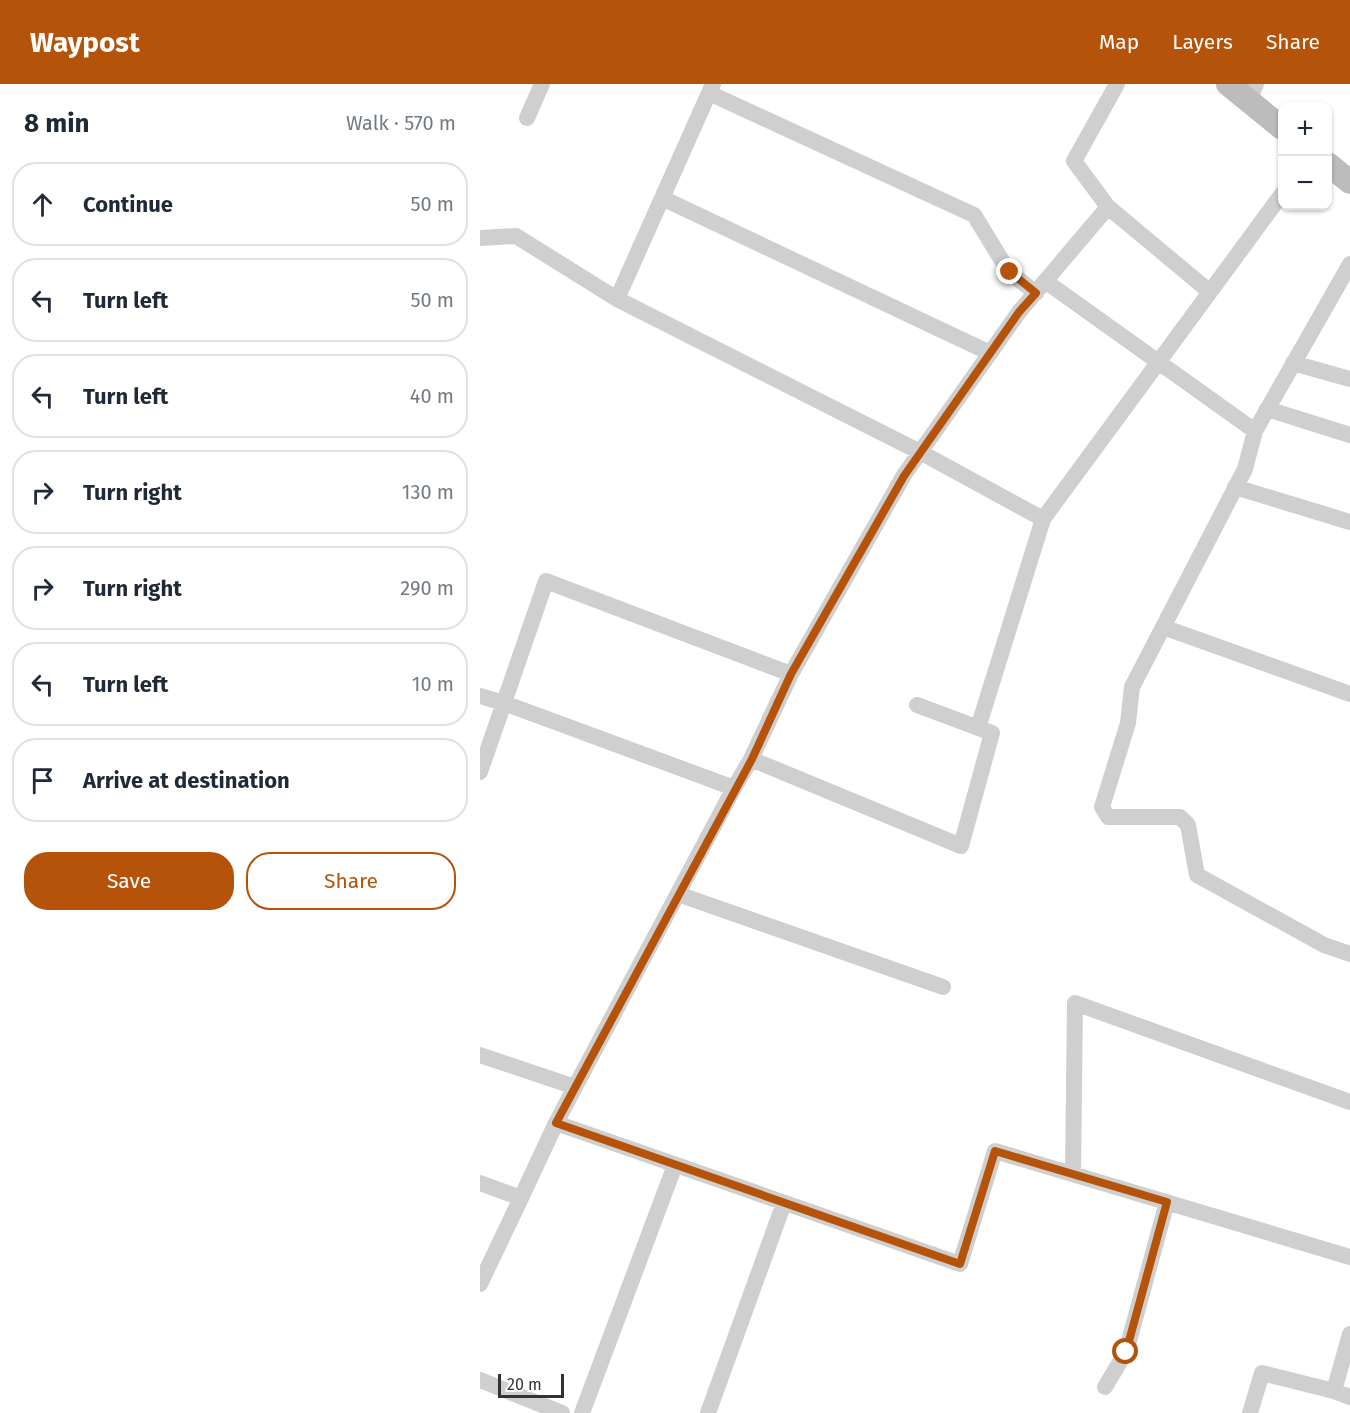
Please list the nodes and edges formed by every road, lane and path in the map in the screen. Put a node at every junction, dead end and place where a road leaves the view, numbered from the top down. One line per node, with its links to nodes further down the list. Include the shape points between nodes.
1 (542, 84): 6 (street)
2 (1117, 84): 12 (street, via 1074,161)
3 (1228, 84): 5 (main road)
4 (711, 89): 10 (street); 15 (street, via 974,215 1010,272)
5 (1253, 92): 7 (main road)
6 (527, 118)
7 (1278, 123)
8 (1332, 167): 9 (main road)
9 (1350, 182)
10 (662, 198): 17 (street); 18 (street)
11 (1278, 199): 16 (street)
12 (1108, 207): 15 (street); 16 (street)
13 (480, 238): 17 (street, via 516,236)
14 (1350, 264): 20 (street)
15 (1041, 287): 18 (street); 19 (street)
16 (1210, 292): 19 (street)
17 (616, 299): 25 (street)
18 (990, 353): 25 (street)
19 (1158, 363): 23 (street); 27 (street)
20 (1293, 363): 21 (street); 22 (street)
21 (1350, 378)
22 (1267, 409): 23 (street); 24 (street)
23 (1254, 431): 26 (street, via 1245,469)
24 (1350, 435)
25 (920, 452): 27 (street); 30 (street)
26 (1235, 488): 28 (street); 29 (street)
27 (1043, 519): 35 (street)
28 (1350, 522)
29 (1162, 627): 31 (street); 40 (street, via 1132,687 1128,723 1102,807 1108,817 1180,817 1188,825 1197,876 1324,945)
30 (791, 674): 33 (street, via 546,581); 36 (street)
31 (1350, 694)
32 (480, 696): 33 (street)
33 (504, 703): 37 (street); 38 (street)
34 (917, 705): 35 (street)
35 (978, 728): 36 (street, via 992,733 961,846)
36 (752, 759): 38 (street)
37 (480, 772)
38 (734, 788): 39 (street)
39 (678, 894): 41 (street); 43 (street)
40 (1350, 954)
41 (943, 987)
42 (480, 1055): 43 (street)
43 (575, 1087): 45 (street)
44 (1350, 1102): 47 (street, via 1075,1003)
45 (556, 1123): 46 (street); 49 (street)
46 (675, 1165): 51 (street); 60 (street)
47 (1073, 1174): 50 (street); 51 (street, via 995,1151 960,1264)
48 (480, 1183): 49 (street)
49 (521, 1198): 53 (street)
50 (1167, 1202): 52 (street); 56 (street, via 1126,1352)
51 (784, 1203): 61 (street)
52 (1350, 1257)
53 (480, 1284)
54 (1350, 1334): 57 (street)
55 (480, 1380): 59 (street)
56 (1106, 1387)
57 (1334, 1391): 58 (street); 62 (street, via 1262,1373)
58 (1350, 1397)
59 (562, 1413)
60 (582, 1413)
61 (708, 1413)
62 (1250, 1413)

